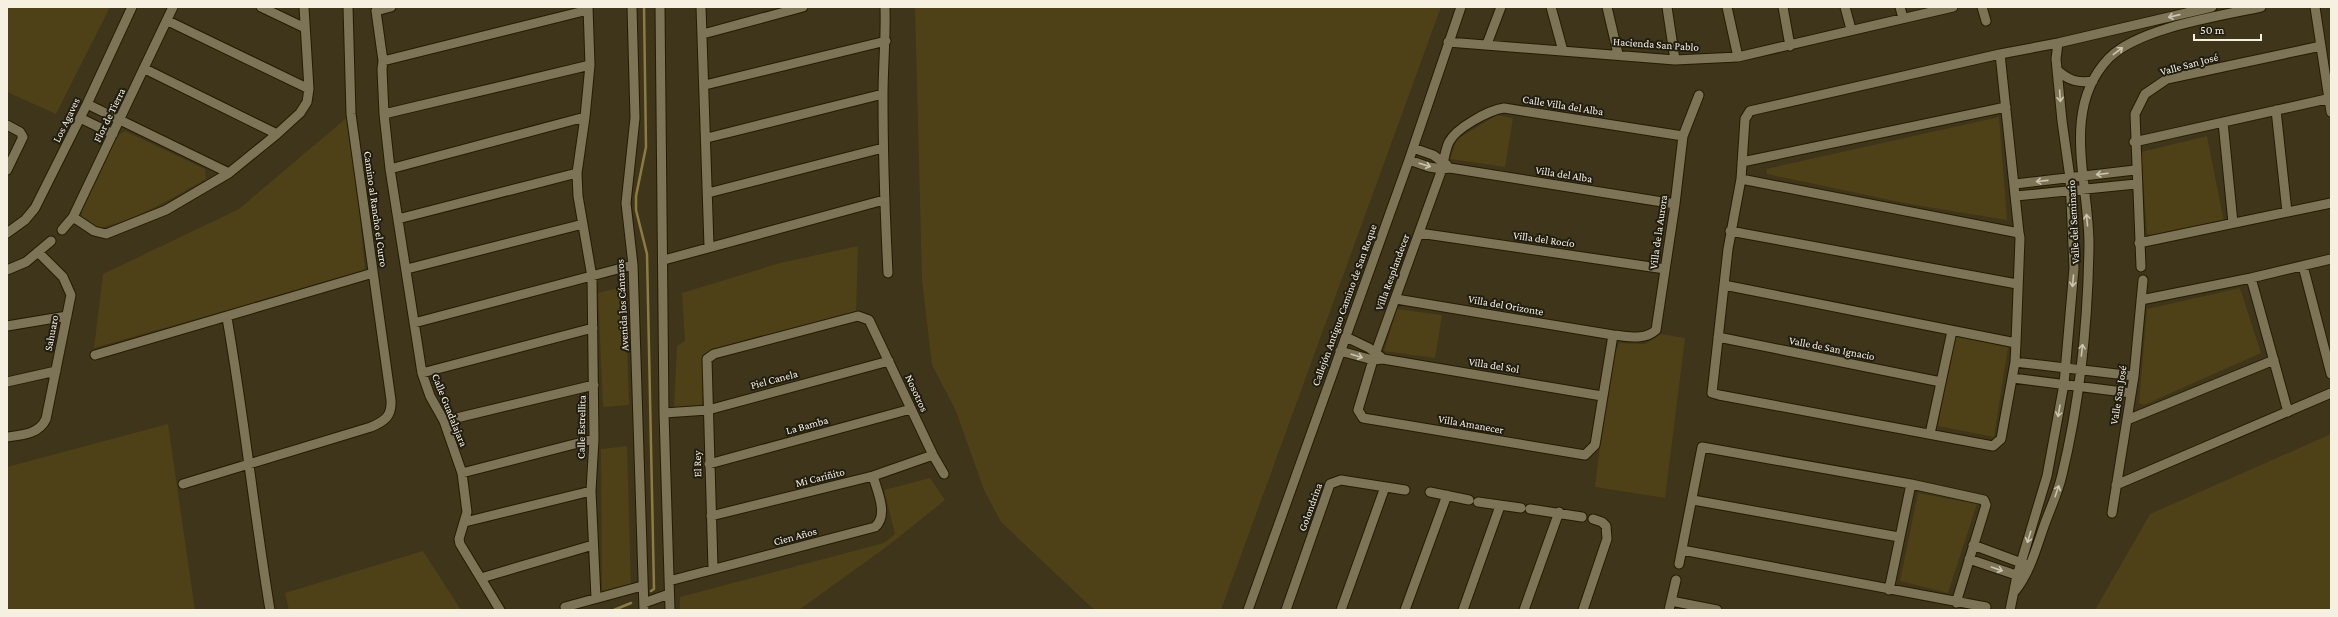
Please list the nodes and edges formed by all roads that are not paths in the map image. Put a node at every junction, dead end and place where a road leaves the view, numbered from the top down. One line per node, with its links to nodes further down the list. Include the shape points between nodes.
1 (132, 7): 54 (street, Los Agaves)
2 (173, 7): 28 (street, Flor de Tierra)
3 (261, 7): 30 (street)
4 (304, 7): 30 (street)
5 (348, 7): 114 (street, Camino al Rancho el Curro, via 351,114)
6 (391, 7): 44 (street, Calle Guadalajara, via 376,11)
7 (632, 7): 108 (street, Avenida los Cántaros, via 635,118 626,203)
8 (660, 7): 106 (street)
9 (701, 7): 32 (street)
10 (803, 7): 32 (street)
11 (885, 7): 33 (street)
12 (1461, 7): 34 (street, Callejón Antiguo Camino de San Roque)
13 (1501, 7): 36 (street)
14 (1551, 7): 39 (street)
15 (1607, 7): 40 (street)
16 (1667, 7): 43 (street)
17 (1727, 7): 42 (street)
18 (1783, 7): 37 (street)
19 (1845, 7): 31 (street)
20 (1900, 7): 27 (street)
21 (1953, 7): 27 (street, Hacienda San Pablo)
22 (1982, 7): 29 (street)
23 (2212, 7): 35 (street, one-way to 35)
24 (2261, 7): 48 (street, Valle del Seminario, one-way to 24, via 2110,57 2127,45 2155,32)
25 (2315, 7): 38 (street)
26 (588, 9): 44 (street); 45 (street, Calle Estrellita)
27 (1903, 18): 31 (street, Hacienda San Pablo)
28 (168, 21): 46 (street, Flor de Tierra); 50 (street)
29 (1986, 21)
30 (305, 28): 50 (street)
31 (1851, 29): 37 (street, Hacienda San Pablo)
32 (703, 34): 49 (street)
33 (886, 41): 49 (street); 51 (street)
34 (1448, 42): 36 (street, Hacienda San Pablo); 71 (street, Callejón Antiguo Camino de San Roque)
35 (2058, 43): 41 (street); 47 (street, Valle del Seminario)
36 (1487, 44): 39 (street, Hacienda San Pablo)
37 (1790, 46): 42 (street, Hacienda San Pablo)
38 (2321, 46): 53 (street); 69 (street, Valle San José, via 2166,80 2145,94 2138,104)
39 (1563, 51): 40 (street, Hacienda San Pablo)
40 (1618, 54): 43 (street, Hacienda San Pablo)
41 (2000, 54): 55 (street); 73 (street, via 1750,111 1745,119)
42 (1738, 57): 43 (street, Hacienda San Pablo)
43 (1675, 60)
44 (383, 61): 58 (street, Calle Guadalajara)
45 (590, 65): 58 (street); 59 (street, Calle Estrellita)
46 (145, 69): 61 (street, Flor de Tierra); 65 (street)
47 (2058, 72): 48 (street, via 2074,81); 81 (street, Valle del Seminario, one-way to 81)
48 (2093, 81): 80 (street, Valle del Seminario, via 2081,114)
49 (705, 85): 67 (street)
50 (309, 89): 65 (street, via 307,102 300,113)
51 (883, 94): 67 (street); 70 (street)
52 (1699, 95): 66 (street, Villa de la Aurora)
53 (2330, 98): 56 (street); 57 (street)
54 (87, 104): 60 (street, Los Agaves); 61 (street)
55 (2006, 107): 73 (street); 83 (street)
56 (2276, 110): 62 (street); 92 (street)
57 (2331, 112)
58 (384, 114): 75 (street, Calle Guadalajara)
59 (585, 116): 75 (street); 79 (street, Calle Estrellita)
60 (80, 118): 64 (street); 99 (street, Los Agaves, via 35,208 25,220)
61 (120, 119): 64 (street, Flor de Tierra); 78 (street)
62 (2223, 122): 69 (street); 95 (street)
63 (7, 126): 76 (street, via 20,132 23,137)
64 (113, 134): 93 (street, Flor de Tierra)
65 (277, 134): 78 (street)
66 (1683, 136): 68 (street, Calle Villa del Alba, via 1504,108 1462,128); 91 (street, Villa de la Aurora)
67 (707, 138): 87 (street)
68 (1449, 142): 74 (street, Villa Resplandecer)
69 (2134, 142): 77 (street, Valle San José)
70 (883, 148): 87 (street); 89 (street)
71 (1413, 148): 72 (street, Callejón Antiguo Camino de San Roque); 74 (street, Villa del Alba)
72 (1409, 160): 74 (street, Villa del Alba, one-way to 74); 130 (street, Callejón Antiguo Camino de San Roque)
73 (1742, 162): 82 (street)
74 (1445, 166): 91 (street, Villa del Alba); 100 (street, Villa Resplandecer)
75 (390, 169): 94 (street, Calle Guadalajara)
76 (7, 170)
77 (2135, 170): 80 (street, one-way to 80); 84 (street, Valle San José)
78 (229, 173): 93 (street, via 166,210 106,234 94,231)
79 (577, 173): 94 (street); 96 (street, Calle Estrellita)
80 (2083, 176): 81 (street); 85 (street, Valle del Seminario)
81 (2070, 178): 83 (street, one-way to 83); 86 (street, Valle del Seminario)
82 (1741, 180): 98 (street); 101 (street)
83 (2015, 184): 88 (street)
84 (2136, 184): 85 (street); 103 (street, Valle San José)
85 (2084, 190): 86 (street); 142 (street, Valle del Seminario, one-way to 85, via 2089,242)
86 (2070, 191): 88 (street); 140 (street, Valle del Seminario, one-way to 140, via 2074,268)
87 (708, 193): 104 (street)
88 (2016, 196): 101 (street)
89 (884, 200): 104 (street); 115 (street)
90 (2331, 203): 92 (street)
91 (1675, 204): 112 (street, Villa de la Aurora)
92 (2287, 212): 95 (street)
93 (73, 217): 97 (street, Flor de Tierra)
94 (398, 219): 111 (street, Calle Guadalajara)
95 (2233, 223): 103 (street)
96 (583, 224): 111 (street); 116 (street, Calle Estrellita)
97 (62, 230)
98 (1730, 231): 119 (street); 120 (street)
99 (7, 233)
100 (1419, 233): 112 (street, Villa del Rocío); 121 (street, Villa Resplandecer)
101 (2019, 233): 120 (street)
102 (51, 241): 105 (street)
103 (2139, 243): 110 (street, Valle San José)
104 (709, 246): 106 (street)
105 (39, 252): 113 (street); 123 (street, Sahuaro, via 63,277 68,286 71,295)
106 (664, 260): 158 (street)
107 (2331, 260): 109 (street)
108 (633, 265): 116 (street); 199 (street, Avenida los Cántaros)
109 (2303, 266): 117 (street); 144 (street)
110 (2141, 267)
111 (407, 269): 125 (street, Calle Guadalajara)
112 (1665, 269): 129 (street, Villa de la Aurora, via 1656,330 1646,338)
113 (7, 270)
114 (373, 273): 124 (street); 166 (street, Camino al Rancho el Curro, via 391,400 390,413 385,420 371,427)
115 (888, 273)
116 (592, 276): 125 (street); 127 (street, Calle Estrellita)
117 (2251, 278): 122 (street); 137 (street)
118 (2143, 280): 122 (street, Valle San José)
119 (1724, 284): 128 (street); 131 (street)
120 (2017, 284): 132 (street)
121 (1396, 299): 129 (street, Villa del Orizonte); 135 (street, Villa Resplandecer)
122 (2141, 300): 145 (street, Valle San José)
123 (67, 316): 126 (street); 141 (street, Sahuaro)
124 (227, 318): 134 (street); 166 (street, via 241,395)
125 (414, 323): 143 (street, Calle Guadalajara)
126 (7, 326)
127 (593, 328): 143 (street); 150 (street, Calle Estrellita)
128 (1952, 331): 132 (street); 148 (street)
129 (1613, 336): 154 (street)
130 (1346, 337): 133 (street, Callejón Antiguo Camino de San Roque); 135 (street, Villa del Sol)
131 (1718, 337): 148 (street, Valle de San Ignacio); 162 (street, via 1712,394)
132 (2016, 343): 139 (street)
133 (1340, 351): 135 (street, Villa del Sol, one-way to 135); 211 (street, Callejón Antiguo Camino de San Roque)
134 (95, 355)
135 (1378, 357): 154 (street, Villa del Sol); 157 (street, Villa Resplandecer)
136 (707, 359): 138 (street, Nosotros, via 714,354 858,316 869,320); 155 (street, El Rey)
137 (2274, 360): 159 (street); 160 (street)
138 (888, 361): 155 (street, Piel Canela); 156 (street, Nosotros)
139 (2016, 362): 140 (street); 146 (street)
140 (2066, 370): 142 (street); 149 (street, Valle del Seminario)
141 (56, 371): 147 (street); 163 (street, Sahuaro, via 42,427 29,433)
142 (2080, 371): 145 (street); 151 (street, Valle del Seminario)
143 (422, 372): 161 (street, Calle Guadalajara, via 430,396)
144 (2331, 374)
145 (2134, 376): 152 (street, Valle San José)
146 (2013, 378): 149 (street); 162 (street, via 2001,439 1996,444 1993,446)
147 (7, 382)
148 (1941, 382): 162 (street)
149 (2064, 384): 151 (street); 193 (street, Valle del Seminario, one-way to 193, via 2047,476)
150 (594, 386): 161 (street); 164 (street, Calle Estrellita)
151 (2078, 386): 152 (street); 193 (street, Valle del Seminario, one-way to 151, via 2062,477)
152 (2131, 393): 160 (street, Valle San José)
153 (2331, 394): 159 (street)
154 (1602, 396): 157 (street, Villa Amanecer, via 1595,445 1585,455 1363,418)
155 (708, 410): 158 (street, Piel Canela); 167 (street, El Rey)
156 (911, 410): 165 (street, Nosotros); 167 (street, La Bamba)
157 (1358, 410)
158 (664, 412): 198 (street)
159 (2288, 412): 173 (street)
160 (2127, 420): 173 (street, Valle San José)
161 (444, 421): 168 (street, Calle Guadalajara)
162 (1930, 434)
163 (7, 437)
164 (594, 438): 168 (street); 176 (street, Calle Estrellita)
165 (932, 455): 169 (street, Nosotros); 170 (street, Mi Cariñito)
166 (247, 464): 171 (street); 208 (street)
167 (709, 464): 183 (street, El Rey)
168 (462, 473): 186 (street, Calle Guadalajara, via 466,500)
169 (944, 474)
170 (873, 476): 183 (street, Mi Cariñito); 194 (street, Cien Años, via 882,514 880,523 875,527)
171 (183, 484)
172 (1911, 484): 179 (street, via 1702,447); 187 (street); 189 (street, via 1984,500 1986,505)
173 (2116, 485): 182 (street, Valle San José)
174 (1385, 487): 175 (street, Golondrina); 212 (street, Golondrina, via 1341,480 1330,484); 213 (street)
175 (1405, 490)
176 (591, 491): 186 (street); 188 (street, Calle Estrellita)
177 (1430, 492): 178 (street)
178 (1447, 495): 180 (street); 214 (street)
179 (1693, 500): 187 (street); 190 (street)
180 (1500, 506): 181 (street); 215 (street)
181 (1559, 512): 184 (street); 216 (street)
182 (2112, 514)
183 (711, 516): 194 (street, El Rey)
184 (1582, 517)
185 (1593, 519): 217 (street, via 1606,526 1607,539)
186 (465, 522): 196 (street, Calle Guadalajara, via 459,539 460,544)
187 (1899, 537): 200 (street)
188 (593, 545): 196 (street); 202 (street, Calle Estrellita)
189 (1973, 545): 191 (street); 193 (street)
190 (1682, 550): 192 (street); 200 (street)
191 (1969, 559): 195 (street, one-way to 195); 203 (street)
192 (1679, 564)
193 (2026, 564): 195 (street, Valle del Seminario)
194 (713, 568): 198 (street, Cien Años)
195 (2021, 577): 219 (street, Valle del Seminario)
196 (481, 578): 209 (street, Calle Guadalajara)
197 (1676, 580): 205 (street)
198 (669, 581): 201 (street)
199 (642, 586): 202 (street); 204 (street, Avenida los Cántaros)
200 (1889, 590): 203 (street)
201 (669, 594): 204 (street, Avenida los Cántaros); 210 (street)
202 (596, 598): 206 (street)
203 (1956, 602): 207 (street)
204 (644, 606)
205 (1670, 606): 218 (street)
206 (566, 607)
207 (1986, 607)
208 (270, 610)
209 (500, 610)
210 (670, 610)
211 (1248, 610)
212 (1286, 610)
213 (1340, 610)
214 (1406, 610)
215 (1463, 610)
216 (1524, 610)
217 (1583, 610)
218 (1717, 610)
219 (2010, 610)

